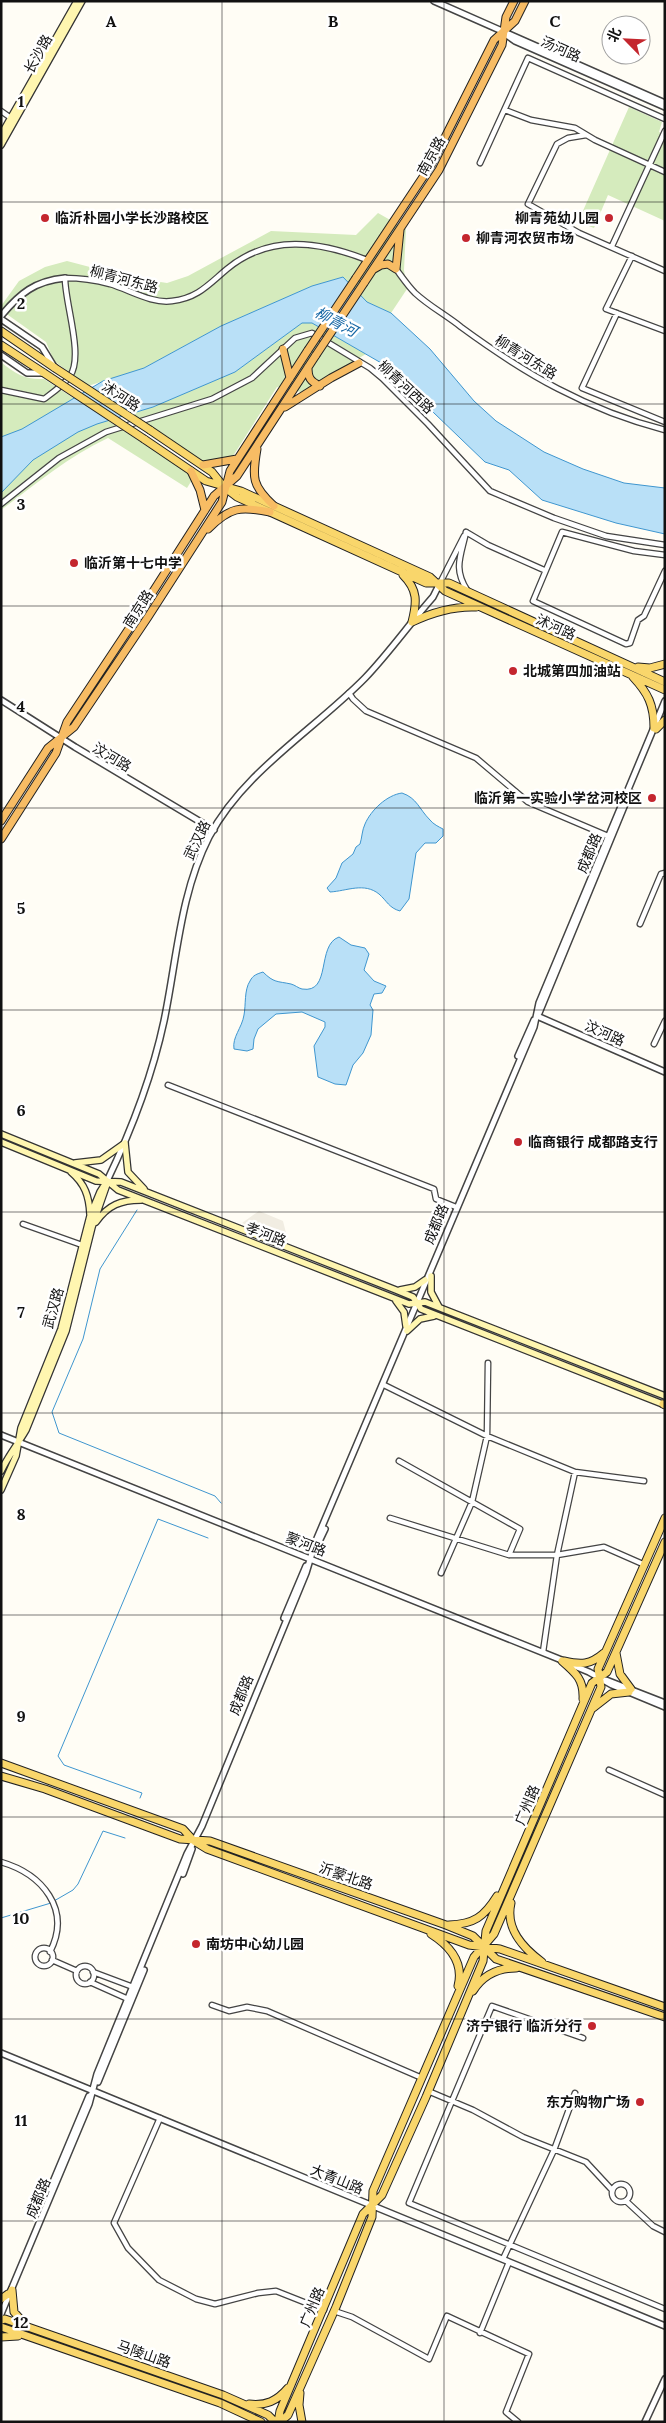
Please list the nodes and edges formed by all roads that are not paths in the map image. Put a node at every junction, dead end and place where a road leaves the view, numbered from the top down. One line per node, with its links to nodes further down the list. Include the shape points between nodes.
1 (77, 1): 11 (main road, 长沙路)
2 (82, 1): 16 (main road, 长沙路)
3 (434, 1): 6 (street, 汤河路)
4 (514, 1): 6 (highway, 南京路, via 506,17)
5 (524, 1): 6 (highway, 南京路, via 515,21)
6 (504, 32): 7 (street, 汤河路); 8 (street, 汤河路, via 515,41); 20 (highway, 南京路, via 502,45 439,170); 23 (highway, 南京路, via 494,40 431,165)
7 (665, 103)
8 (665, 107)
9 (505, 110): 12 (street, via 528,58); 15 (street, via 531,120 576,128); 17 (street)
10 (1, 111): 11 (street)
11 (11, 118): 14 (main road, 长沙路)
12 (665, 119)
13 (665, 131): 18 (street)
14 (1, 135)
15 (586, 135): 18 (street); 21 (street, via 568,138 558,144 528,204 579,233)
16 (1, 145)
17 (480, 163)
18 (649, 165): 19 (street); 21 (street)
19 (665, 172)
20 (400, 228): 24 (highway); 25 (highway, 南京路)
21 (612, 246): 22 (street)
22 (632, 256): 26 (street); 28 (street, via 606,309)
23 (367, 260): 27 (street, 柳青河东路, via 308,245 281,244 244,256 210,286 185,299 170,302 84,278); 39 (highway, 南京路, bridge)
24 (396, 269): 25 (highway, via 388,264); 44 (street, 柳青河东路, via 414,292 430,305 544,382 609,414)
25 (372, 271): 36 (highway, 南京路, bridge)
26 (665, 271)
27 (65, 278): 29 (street, via 45,280 30,289 9,306); 41 (street, via 76,359 70,376 44,399)
28 (617, 313): 31 (street); 43 (street, via 582,388)
29 (1, 318): 37 (street, via 42,347)
30 (1, 331): 37 (main road, 沭河路)
31 (665, 331)
32 (1, 345): 38 (main road)
33 (284, 349): 35 (street, 柳青河西路, via 295,338 312,334); 39 (highway); 50 (street, 柳青河西路, via 252,378 212,399 106,432 67,454)
34 (1, 356): 38 (street, via 27,373)
35 (359, 363): 40 (highway); 55 (street, 柳青河西路, via 382,378 490,491 606,536)
36 (308, 367): 40 (highway, via 311,382); 42 (highway, 南京路)
37 (55, 368): 47 (main road, 沭河路, bridge)
38 (44, 373): 48 (main road, 沭河路, bridge)
39 (290, 378): 46 (highway, 南京路)
40 (320, 386): 42 (highway)
41 (1, 390)
42 (279, 412): 45 (highway, 南京路)
43 (665, 422)
44 (665, 430)
45 (259, 443): 49 (highway, 南京路, via 238,476); 51 (highway, via 254,480)
46 (237, 459): 47 (highway); 49 (highway, 南京路)
47 (203, 465): 49 (main road, 沭河路)
48 (190, 471): 49 (main road, 沭河路); 52 (highway, via 200,490)
49 (224, 487): 51 (main road, 沭河路, via 241,491); 52 (highway, 南京路); 54 (highway, 南京路, via 222,502)
50 (1, 504)
51 (272, 509): 54 (highway, via 231,510); 58 (main road, 沭河路); 60 (main road, 沭河路, via 430,577)
52 (205, 510): 75 (highway, 南京路, via 67,722)
53 (466, 532): 57 (street); 60 (street); 61 (street, via 458,571)
54 (197, 540): 75 (highway, 南京路, via 80,719)
55 (665, 545)
56 (665, 555): 57 (street, via 634,551 562,532)
57 (544, 570): 59 (street, via 533,601 626,644 630,643 638,620 644,616)
58 (399, 571): 60 (main road, 沭河路); 63 (main road, via 416,592 417,604)
59 (665, 571)
60 (439, 585): 61 (main road, 沭河路, via 450,583); 62 (main road, 沭河路); 63 (street, 武汉路)
61 (468, 592): 65 (main road, 沭河路)
62 (480, 607): 63 (main road, via 450,608); 66 (main road, 沭河路)
63 (412, 622): 69 (street, 武汉路)
64 (665, 664): 65 (main road, via 650,668)
65 (634, 667): 67 (main road, 沭河路)
66 (629, 674): 68 (main road, 沭河路); 74 (main road, via 652,702)
67 (665, 682)
68 (665, 690)
69 (349, 693): 77 (street, 武汉路, via 270,764 235,800); 78 (street, via 366,711 476,758 528,802)
70 (1, 700): 75 (street, 汶河路)
71 (665, 701): 74 (street, 成都路)
72 (665, 709): 74 (street, 成都路)
73 (665, 720): 74 (main road)
74 (655, 728): 78 (street, 成都路); 82 (street, 成都路)
75 (62, 738): 76 (highway, 南京路, via 48,748); 77 (street, 汶河路); 79 (highway, 南京路, via 56,753)
76 (1, 821)
77 (214, 830): 89 (street, 武汉路, via 199,861 187,898 150,1079)
78 (608, 836): 82 (street, 成都路, via 539,1004)
79 (1, 839)
80 (665, 873): 81 (street, via 661,874)
81 (640, 924)
82 (537, 1016): 85 (street, 汶河路); 95 (street, 成都路); 100 (street, 成都路)
83 (665, 1020): 84 (street)
84 (654, 1044)
85 (665, 1072)
86 (168, 1086): 95 (street, via 434,1189 436,1199)
87 (1, 1134): 90 (main road, 孝河路)
88 (1, 1142): 91 (main road, 孝河路)
89 (124, 1143): 90 (main road, via 102,1160); 92 (street, 武汉路); 93 (main road, via 128,1172)
90 (73, 1163): 92 (main road, 孝河路)
91 (67, 1169): 92 (main road, 孝河路, via 96,1181); 96 (main road, via 86,1191)
92 (107, 1181): 93 (main road, 孝河路, via 121,1182); 94 (main road, 孝河路, via 118,1190); 96 (main road, 武汉路); 98 (main road, 武汉路)
93 (147, 1192): 101 (main road, 孝河路)
94 (146, 1200): 98 (main road, via 117,1203 105,1210); 102 (main road, 孝河路)
95 (456, 1207): 100 (street, 成都路)
96 (90, 1216): 99 (main road, 武汉路)
97 (23, 1224): 99 (street)
98 (92, 1228): 112 (main road, 武汉路, via 66,1331)
99 (82, 1246): 112 (main road, 武汉路, via 61,1329 21,1428)
100 (428, 1278): 101 (main road, via 415,1288); 103 (street, 成都路); 104 (main road, via 431,1292)
101 (396, 1290): 103 (main road, 孝河路, via 413,1297)
102 (393, 1297): 103 (main road, 孝河路, via 409,1304); 106 (main road, via 404,1312)
103 (417, 1303): 104 (main road, 孝河路); 105 (main road, 孝河路); 106 (street, 成都路)
104 (441, 1308): 109 (main road, 孝河路)
105 (438, 1316): 106 (main road, via 420,1319); 109 (main road, 孝河路)
106 (407, 1328): 108 (street, 成都路); 125 (street, 成都路)
107 (488, 1363): 111 (street)
108 (384, 1385): 111 (street); 125 (street, 成都路)
109 (664, 1403)
110 (1, 1435): 112 (street, 蒙河路)
111 (487, 1436): 115 (street); 118 (street)
112 (19, 1442): 114 (main road, 武汉路); 117 (main road, 武汉路); 125 (street, 蒙河路)
113 (399, 1461): 118 (street)
114 (1, 1471)
115 (575, 1472): 116 (street); 124 (street)
116 (644, 1481)
117 (1, 1490)
118 (472, 1502): 121 (street); 123 (street, via 520,1529)
119 (390, 1518): 121 (street)
120 (665, 1518): 126 (main road, 广州路)
121 (456, 1538): 123 (street); 127 (street)
122 (665, 1542): 130 (main road, 广州路)
123 (509, 1555): 124 (street)
124 (557, 1555): 126 (street, via 604,1548); 129 (street)
125 (311, 1558): 129 (street, 蒙河路); 142 (street, 成都路)
126 (645, 1565): 128 (main road, 广州路)
127 (441, 1573)
128 (606, 1651): 131 (main road, via 590,1663 580,1665); 132 (main road, 广州路, via 598,1669)
129 (542, 1652): 131 (street, 蒙河路)
130 (616, 1652): 132 (main road, 广州路, via 608,1672); 133 (main road, via 620,1674)
131 (562, 1660): 132 (street, 蒙河路); 135 (main road, via 582,1682)
132 (600, 1678): 133 (street, 蒙河路); 135 (main road, 广州路, via 592,1683); 137 (main road, 广州路, via 601,1687)
133 (630, 1690): 134 (street, 蒙河路); 136 (street, 蒙河路); 137 (main road, via 611,1694)
134 (665, 1702)
135 (583, 1704): 144 (main road, 广州路)
136 (665, 1707)
137 (591, 1710): 145 (main road, 广州路)
138 (1, 1763): 142 (main road, 沂蒙北路, via 183,1830)
139 (609, 1770): 141 (street)
140 (1, 1776): 142 (main road, 沂蒙北路, via 180,1839)
141 (665, 1795)
142 (194, 1841): 146 (main road, 沂蒙北路, via 210,1841); 147 (main road, 沂蒙北路, via 207,1849); 156 (street, 成都路); 166 (street, 成都路, via 191,1856)
143 (1, 1862): 149 (street, via 30,1874 51,1899 58,1925)
144 (507, 1882): 146 (main road, via 488,1911 481,1916 461,1924); 148 (main road, 广州路, via 486,1931)
145 (516, 1887): 148 (main road, 广州路, via 494,1934); 151 (main road, via 510,1920 515,1934)
146 (446, 1925): 148 (main road, 沂蒙北路, via 473,1936)
147 (420, 1927): 148 (main road, 沂蒙北路, via 469,1945); 159 (main road, via 448,1946 456,1957 459,1983)
148 (484, 1947): 151 (main road, 沂蒙北路, via 500,1949); 152 (main road, 沂蒙北路, via 496,1958); 159 (main road, 广州路, via 474,1957); 161 (main road, 广州路, via 483,1961)
149 (50, 1952): 150 (street); 150 (street, via 40,1949 35,1958 43,1966)
150 (52, 1960): 153 (street)
151 (546, 1966): 160 (main road, 沂蒙北路)
152 (520, 1968): 161 (main road, via 495,1971 483,1978); 162 (main road, 沂蒙北路)
153 (77, 1970): 154 (street, via 87,1966); 155 (street, via 79,1981 84,1984)
154 (93, 1972): 155 (street); 156 (street)
155 (90, 1982): 157 (street)
156 (133, 1987): 157 (street, 成都路)
157 (128, 1999): 166 (street, 成都路)
158 (212, 2005): 165 (street, via 229,2011 247,2007 267,2011)
159 (452, 2008): 165 (main road, 广州路)
160 (665, 2008)
161 (462, 2011): 167 (main road, 广州路)
162 (665, 2017)
163 (584, 2038): 169 (street, via 492,2006)
164 (1, 2053): 166 (street, 大青山路)
165 (422, 2078): 174 (main road, 广州路, via 373,2191)
166 (93, 2090): 170 (street, 大青山路); 179 (street, 成都路)
167 (428, 2091): 169 (street); 174 (main road, 广州路, via 382,2195)
168 (574, 2093): 171 (street)
169 (451, 2101): 171 (street); 176 (street, via 409,2202)
170 (160, 2118): 174 (street, 大青山路); 183 (street, via 114,2223 128,2248 159,2280 196,2299 215,2304 276,2291)
171 (554, 2150): 172 (street, via 586,2162); 176 (street)
172 (612, 2190): 173 (street, via 616,2201); 173 (street, via 618,2184 627,2186 630,2193)
173 (626, 2201): 175 (street, via 653,2226)
174 (373, 2205): 177 (street, 大青山路); 183 (main road, 广州路, via 363,2214); 184 (main road, 广州路, via 372,2217)
175 (665, 2232)
176 (511, 2245): 177 (street); 182 (street)
177 (503, 2259): 178 (street, 大青山路)
178 (510, 2262): 187 (street, 大青山路); 190 (street)
179 (10, 2292): 180 (main road); 181 (street, 成都路); 185 (street, 成都路); 189 (main road, via 14,2312)
180 (1, 2299)
181 (1, 2308)
182 (665, 2309)
183 (324, 2310): 194 (main road, 广州路)
184 (334, 2312): 190 (street, via 352,2318 429,2359 447,2316); 195 (main road, 广州路)
185 (1, 2314)
186 (1, 2320): 189 (main road, 马陵山路)
187 (665, 2326)
188 (1, 2327): 192 (main road, 马陵山路)
189 (29, 2328): 196 (main road, 马陵山路)
190 (480, 2333): 202 (street, via 529,2354 506,2412)
191 (1, 2337): 192 (main road)
192 (28, 2337): 197 (main road, 马陵山路)
193 (665, 2379): 203 (street)
194 (293, 2383): 196 (main road, via 282,2396 271,2402 259,2405); 200 (main road, 广州路)
195 (301, 2386): 200 (main road, 广州路, via 288,2415); 201 (main road, via 298,2405)
196 (241, 2403): 200 (main road, 马陵山路)
197 (235, 2410): 198 (main road); 199 (main road, 马陵山路)
198 (250, 2422)
199 (261, 2422)
200 (278, 2422)
201 (302, 2422)
202 (518, 2422)
203 (645, 2422)

